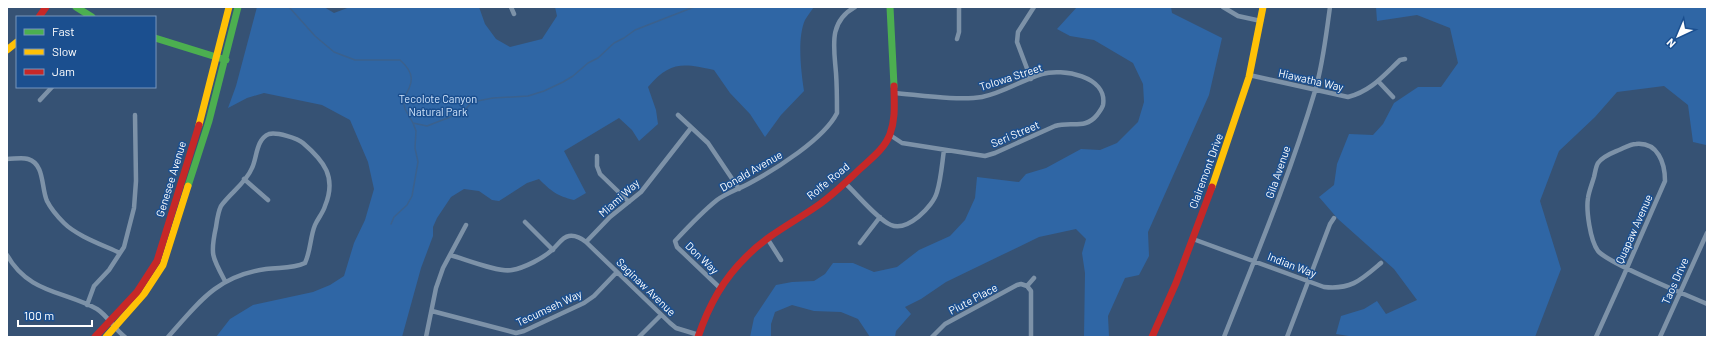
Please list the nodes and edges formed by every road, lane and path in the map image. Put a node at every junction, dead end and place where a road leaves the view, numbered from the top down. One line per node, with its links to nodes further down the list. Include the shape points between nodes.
1 (46, 7): 14 (main road)
2 (76, 7): 15 (main road)
3 (229, 7): 21 (main road, Genesee Avenue)
4 (238, 7): 23 (main road, Genesee Avenue)
5 (511, 7): 13 (street)
6 (855, 7): 42 (street, Donald Avenue, via 838,23 833,38 837,113 834,118 788,161)
7 (890, 7): 30 (main road, Rolfe Road)
8 (959, 7): 18 (street, via 960,32)
9 (1034, 7): 25 (street, via 1018,32 1017,42)
10 (1223, 7): 16 (street, via 1238,16)
11 (1263, 7): 16 (main road, Clairemont Drive)
12 (1330, 7): 28 (street, Gila Avenue)
13 (514, 14)
14 (40, 16)
15 (90, 16)
16 (1261, 21): 24 (main road, Clairemont Drive)
17 (156, 38): 21 (main road)
18 (957, 39)
19 (16, 43): 20 (main road)
20 (7, 50)
21 (217, 56): 23 (main road); 74 (main road, Genesee Avenue, via 157,261 147,280)
22 (1405, 59): 26 (street, Hiawatha Way, via 1400,60)
23 (226, 60): 74 (main road, Genesee Avenue, via 162,265 149,290)
24 (1249, 75): 28 (street, Hiawatha Way); 52 (main road, Clairemont Drive)
25 (1031, 79): 29 (street, Tolowa Street, via 1043,74 1060,73 1087,77 1096,83); 30 (street, Tolowa Street, via 984,97)
26 (1378, 81): 28 (street, Hiawatha Way, via 1361,94 1348,97); 31 (street)
27 (51, 88): 32 (street)
28 (1315, 90): 60 (street, Gila Avenue)
29 (1102, 92): 37 (street, Seri Street, via 1103,104 1100,110 1092,121 1084,125 1055,126 985,156)
30 (894, 93): 36 (main road, Rolfe Road, via 894,117)
31 (1393, 97)
32 (40, 100)
33 (135, 115): 56 (street, via 134,208 124,248)
34 (678, 115): 35 (street)
35 (691, 128): 42 (street, via 708,143); 44 (street, Miami Way, via 641,192)
36 (890, 135): 37 (street, Seri Street, via 902,143); 41 (main road, Rolfe Road, via 878,153)
37 (944, 150): 45 (street, via 934,200 913,222 905,226 891,225)
38 (597, 156): 44 (street, via 600,174)
39 (7, 159): 56 (street, via 28,159 36,163 40,168 47,201 63,222 70,229)
40 (244, 179): 43 (street); 65 (street, via 221,206 212,244 214,260); 65 (street, via 253,167 259,143 268,134 273,134 300,140 319,157 328,172 330,185 326,205 315,224 305,263 296,267 266,269)
41 (845, 183): 45 (street); 50 (main road, Rolfe Road, via 818,205)
42 (740, 189): 51 (street, Donald Avenue, via 718,200)
43 (268, 200)
44 (629, 202): 53 (street, Miami Way)
45 (880, 216): 54 (street)
46 (1334, 218): 66 (street)
47 (525, 222): 55 (street)
48 (466, 225): 58 (street)
49 (1707, 233): 69 (street, Taos Drive)
50 (767, 238): 59 (street); 68 (main road, Rolfe Road, via 743,259)
51 (677, 239): 68 (street, Don Way, via 677,247)
52 (1194, 239): 60 (street, Indian Way); 84 (main road, Clairemont Drive)
53 (586, 242): 55 (street, via 579,237 570,236); 63 (street, Saginaw Avenue)
54 (860, 243)
55 (552, 250): 58 (street, via 538,260 512,270 502,270)
56 (120, 253): 71 (street, via 94,286)
57 (7, 255): 71 (street, via 21,273 46,290)
58 (450, 255): 72 (street, via 436,288)
59 (781, 260)
60 (1254, 261): 66 (street, Indian Way); 85 (street, Gila Avenue)
61 (1381, 263): 66 (street, Indian Way, via 1360,281 1346,287 1324,287)
62 (1627, 268): 62 (street, Quapaw Avenue, via 1598,251 1593,240 1588,198 1598,163 1607,155 1632,144 1645,144 1652,147 1660,156 1665,169 1665,181); 69 (street); 87 (street, Quapaw Avenue)
63 (617, 272): 72 (street, Tecumseh Way, via 594,296 516,333); 73 (street, Saginaw Avenue)
64 (1034, 278): 67 (street)
65 (225, 281): 79 (street, via 211,290)
66 (1308, 281): 86 (street)
67 (1027, 286): 82 (street, Piute Place, via 1017,285 945,324); 83 (street, via 1031,291)
68 (720, 288): 75 (main road, Rolfe Road, via 708,308)
69 (1681, 292): 70 (street); 88 (street, Taos Drive)
70 (1707, 304)
71 (87, 305): 74 (street, via 98,310)
72 (432, 311): 80 (street)
73 (661, 315): 75 (street, Saginaw Avenue, via 676,328); 81 (street)
74 (112, 325): 76 (main road, Genesee Avenue); 77 (main road, Genesee Avenue); 78 (street)
75 (699, 336)
76 (95, 337)
77 (106, 337)
78 (125, 337)
79 (168, 337)
80 (426, 337)
81 (639, 337)
82 (932, 337)
83 (1031, 337)
84 (1152, 337)
85 (1224, 337)
86 (1287, 337)
87 (1596, 337)
88 (1660, 337)

